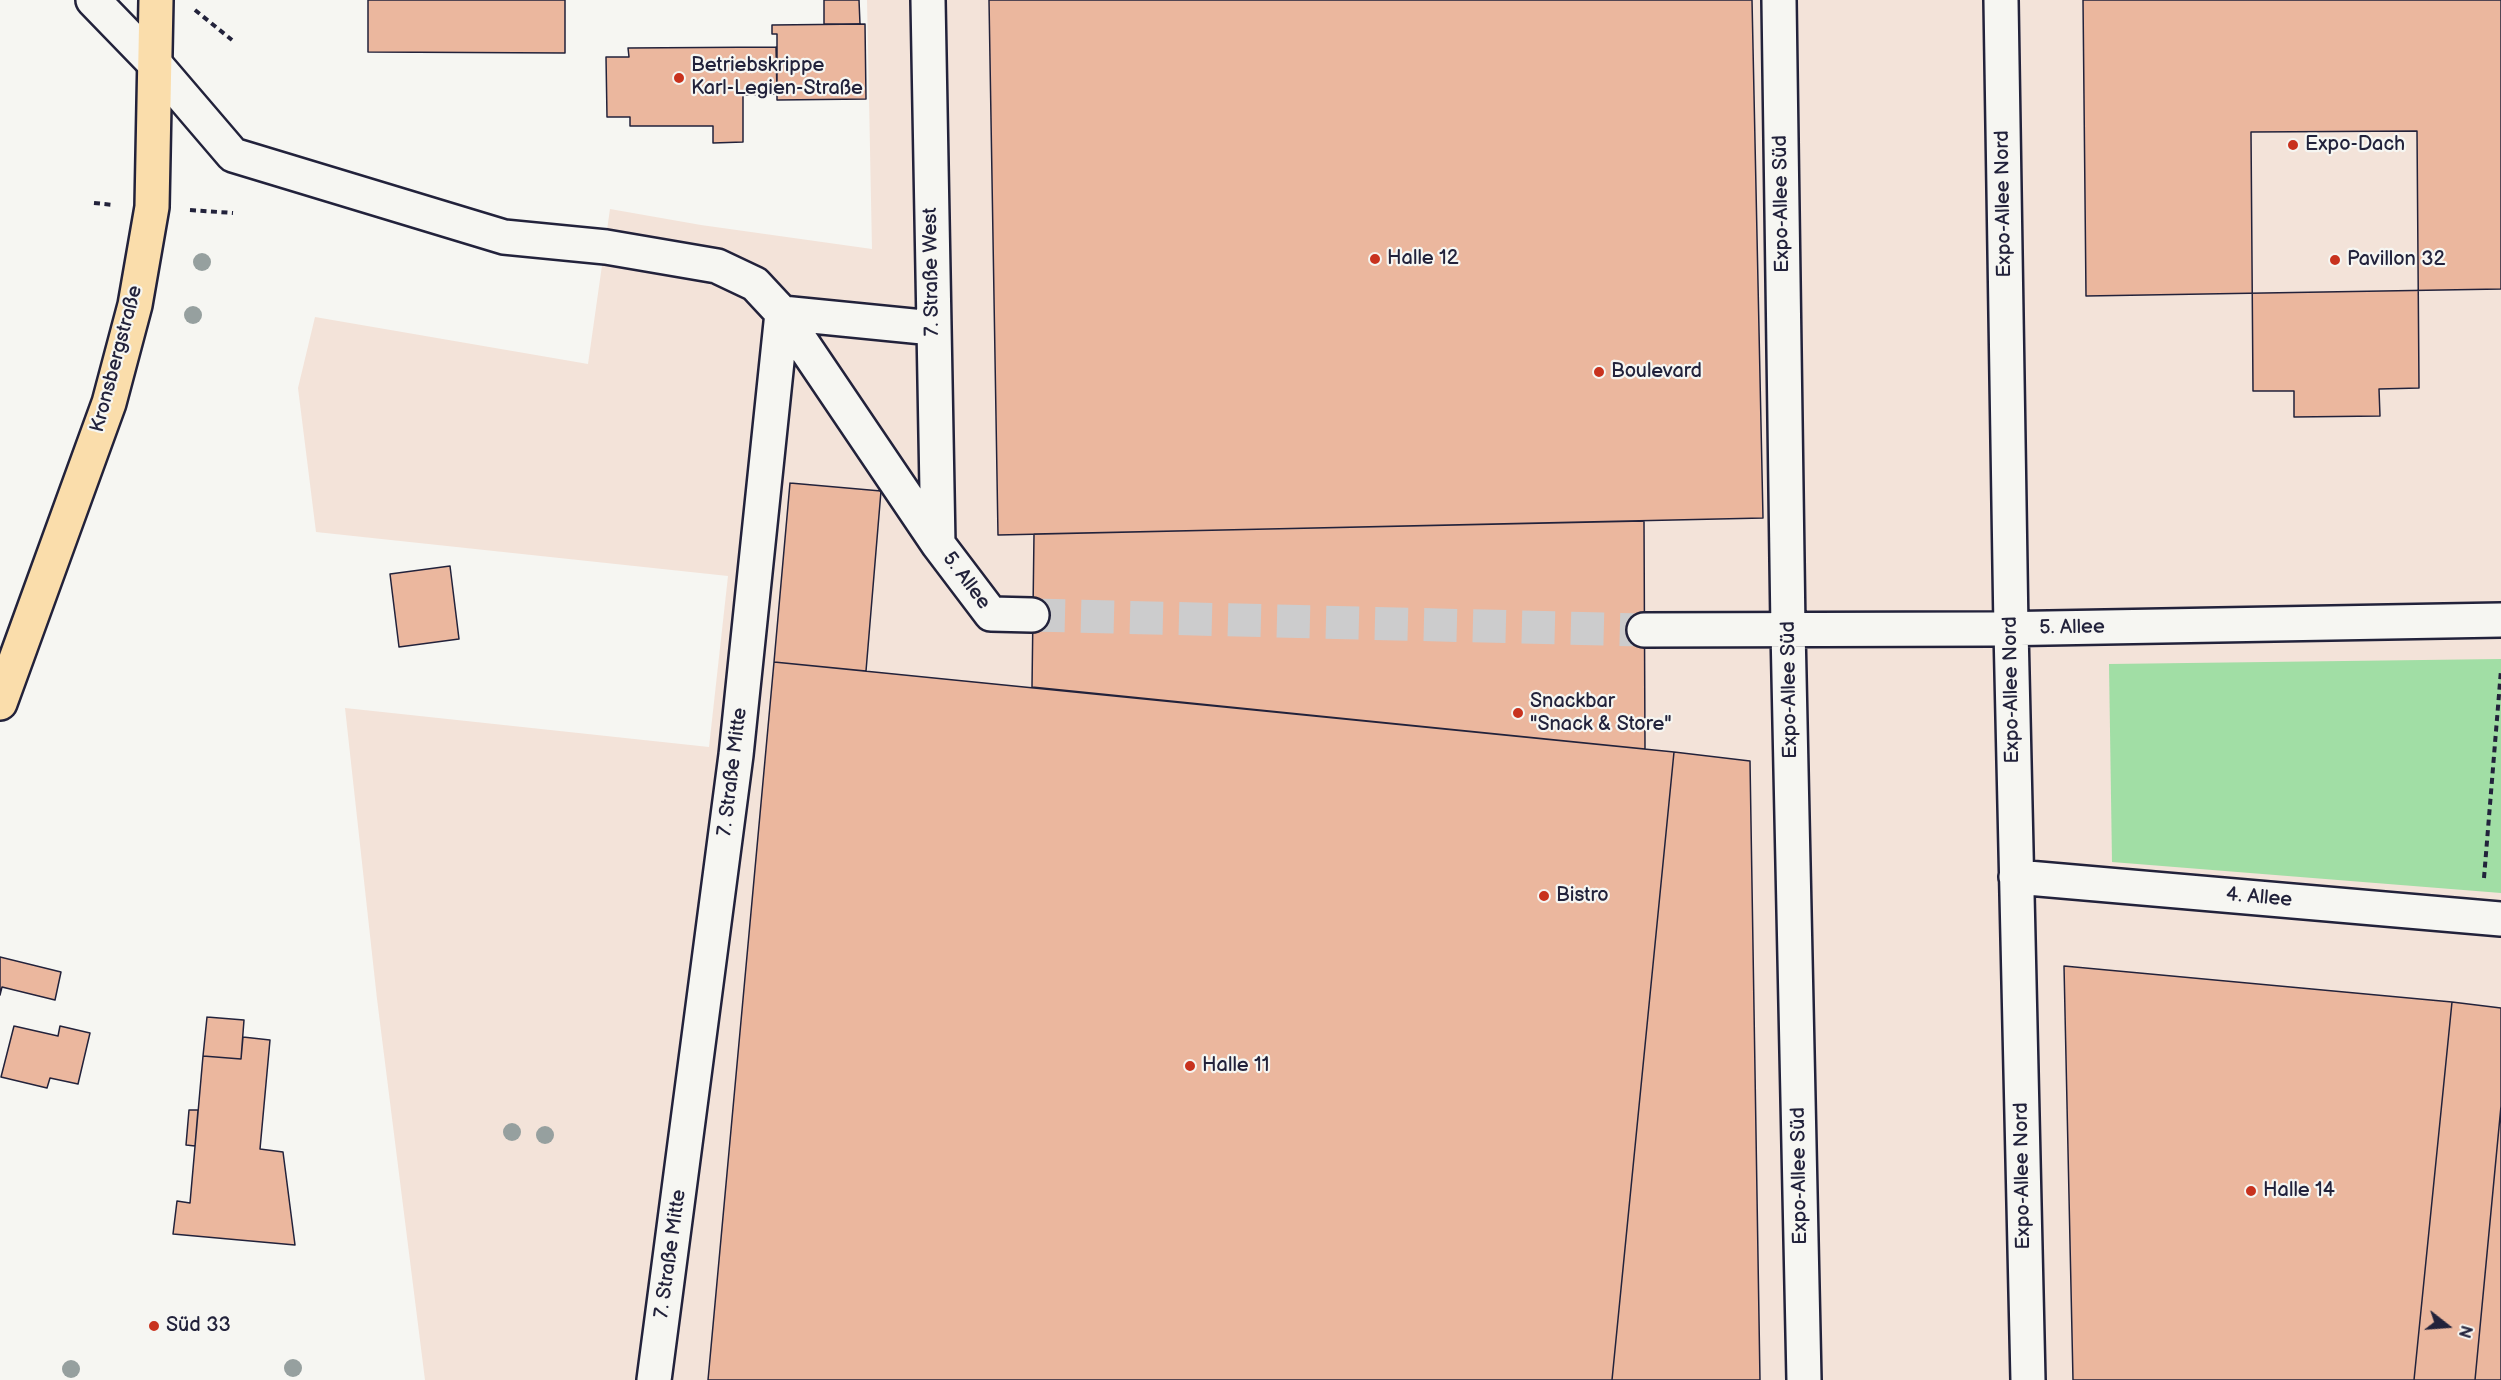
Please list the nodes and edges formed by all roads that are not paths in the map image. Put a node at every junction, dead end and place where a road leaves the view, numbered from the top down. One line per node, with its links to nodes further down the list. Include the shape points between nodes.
1 (93, 0): 6 (street)
2 (156, 0): 6 (main road, Kronsbergstraße)
3 (928, 0): 8 (street, 7. Straße West)
4 (1779, 0): 12 (street, Expo-Allee Süd)
5 (2001, 0): 13 (street, Expo-Allee Nord)
6 (156, 65): 7 (street, via 233,155 504,237 717,266 755,284); 15 (main road, Kronsbergstraße, via 152,207 135,305 109,403)
7 (782, 313): 8 (street); 9 (street); 18 (street, 7. Straße Mitte, via 736,755)
8 (933, 328): 9 (street, 7. Straße West)
9 (938, 544): 10 (street, 5. Allee, via 991,614)
10 (1032, 615)
11 (2501, 620): 13 (street, 5. Allee)
12 (1788, 629): 13 (street, 5. Allee); 14 (street, 5. Allee); 19 (street, Expo-Allee Süd)
13 (2011, 629): 16 (street, Expo-Allee Nord)
14 (1644, 630)
15 (0, 703)
16 (2016, 877): 17 (street, 4. Allee); 20 (street, Expo-Allee Nord)
17 (2491, 918)
18 (654, 1380)
19 (1804, 1380)
20 (2028, 1380)

